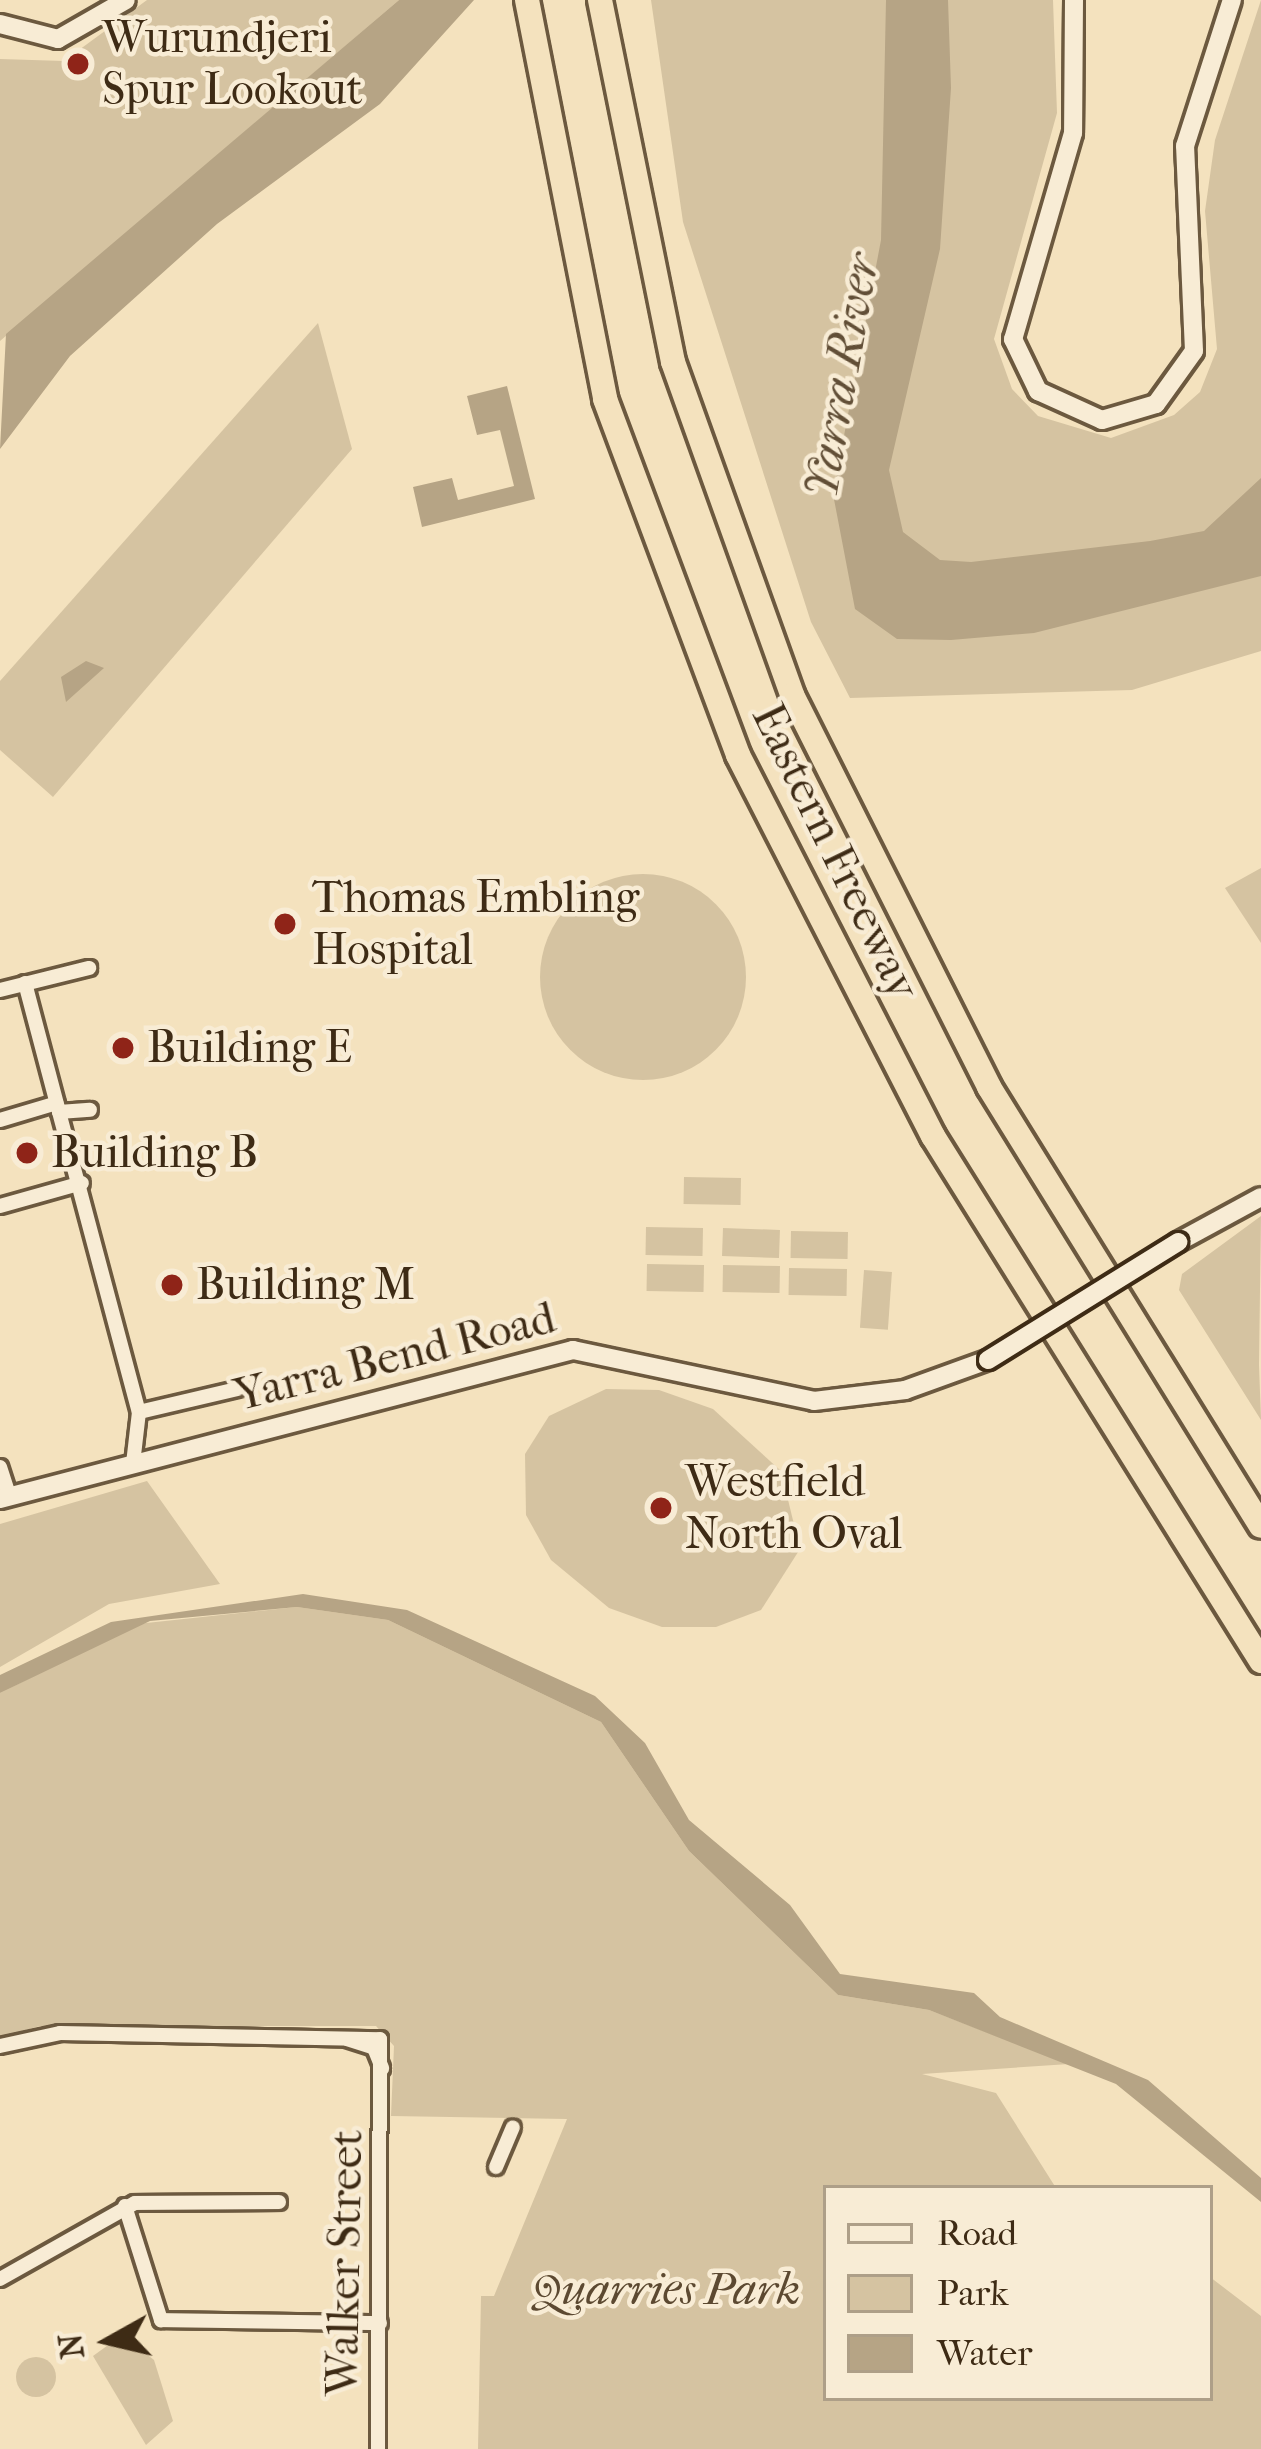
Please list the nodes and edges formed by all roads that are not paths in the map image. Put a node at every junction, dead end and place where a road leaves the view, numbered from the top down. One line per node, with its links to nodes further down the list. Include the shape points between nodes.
1 (126, 0): 6 (street, via 58,39)
2 (527, 0): 22 (highway, Eastern Freeway, via 605,399 738,755 933,1136)
3 (600, 0): 21 (highway, Eastern Freeway, via 667,339 792,695 989,1087)
4 (1074, 0): 5 (street, via 1077,110 1013,339 1038,391 1102,420 1156,404 1194,351 1185,146)
5 (1232, 0)
6 (0, 24)
7 (88, 968): 8 (street)
8 (25, 983): 9 (street); 10 (street)
9 (0, 990)
10 (58, 1107): 11 (street); 12 (street); 13 (street)
11 (90, 1110)
12 (0, 1120)
13 (82, 1183): 15 (street); 17 (street)
14 (1261, 1197): 18 (street, Yarra Bend Road, bridge, via 988,1360 904,1390 814,1401 573,1350)
15 (0, 1206)
16 (237, 1389): 17 (street)
17 (139, 1412): 18 (street)
18 (133, 1464): 20 (street, Yarra Bend Road)
19 (0, 1467): 20 (street)
20 (5, 1498)
21 (1261, 1526)
22 (1261, 1661)
23 (0, 2046): 29 (street, Walker Street, via 60,2033 377,2044 384,2079)
24 (513, 2127): 25 (street)
25 (496, 2167)
26 (280, 2202): 27 (street)
27 (125, 2206): 28 (street); 29 (street, via 161,2320)
28 (0, 2278)
29 (380, 2324): 30 (street, Walker Street)
30 (378, 2449)

